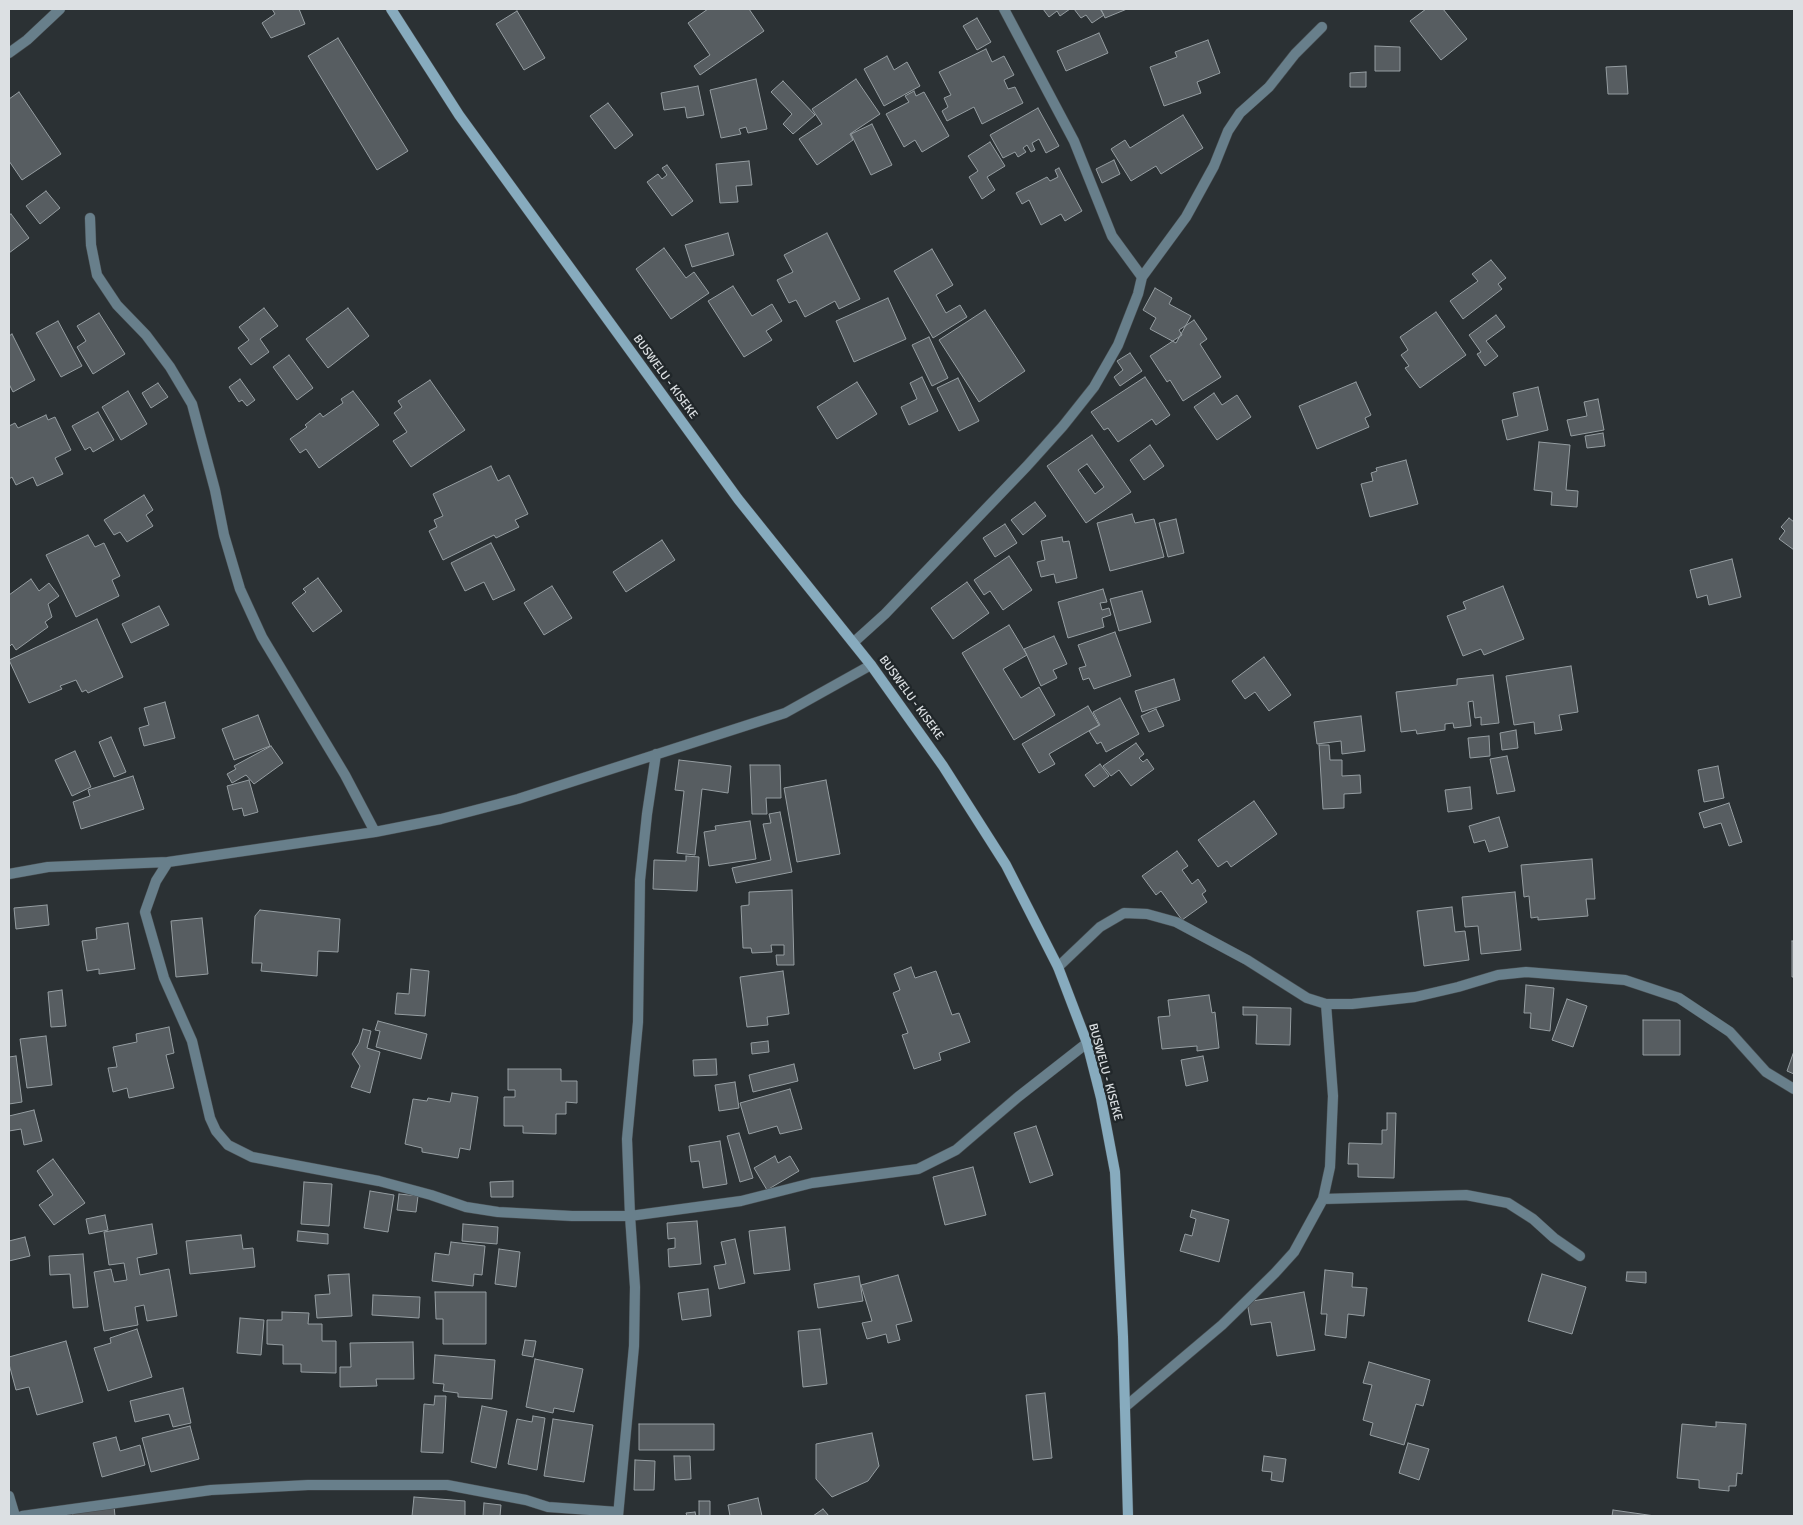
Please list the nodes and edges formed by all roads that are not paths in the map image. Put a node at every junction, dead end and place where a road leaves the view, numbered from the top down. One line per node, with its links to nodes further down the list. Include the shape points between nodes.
1 (60, 9): 5 (street)
2 (391, 9): 8 (main road, BUSWELU - KISEKE, via 459,115 732,491)
3 (1004, 9): 7 (street, via 1074,141 1112,236)
4 (1322, 27): 7 (street, via 1269,87 1240,113 1186,217)
5 (9, 53)
6 (90, 218): 11 (street, via 96,275 170,367 192,404 224,535 240,588 262,636 345,775)
7 (1142, 277): 8 (street, via 1118,345 1094,387 1020,472 885,614)
8 (854, 642): 9 (main road, BUSWELU - KISEKE)
9 (872, 665): 10 (street, via 785,713); 14 (main road, BUSWELU - KISEKE, via 943,766 1006,865)
10 (656, 754): 11 (street, via 518,799); 19 (street, via 640,880 638,1022 626,1139)
11 (374, 832): 12 (street)
12 (168, 862): 13 (street, via 48,867); 19 (street, via 156,881 145,912 164,978 192,1041 210,1118 228,1144 252,1156 380,1181 466,1207 498,1212)
13 (9, 874)
14 (1058, 967): 15 (street, via 1100,928 1124,913 1146,914 1176,922 1247,960 1307,998); 16 (main road, BUSWELU - KISEKE)
15 (1326, 1004): 17 (street, via 1415,997 1498,975 1526,972 1625,980 1679,998 1730,1032 1766,1072); 18 (street, via 1333,1096 1330,1167)
16 (1087, 1043): 19 (street, via 956,1150 918,1169 812,1183 741,1200); 21 (main road, BUSWELU - KISEKE, via 1115,1172)
17 (1794, 1089)
18 (1323, 1199): 20 (street, via 1466,1195 1508,1203); 21 (street, via 1294,1252 1275,1272 1222,1325)
19 (630, 1216): 23 (street, via 635,1288 634,1346)
20 (1580, 1256)
21 (1125, 1407): 26 (main road, BUSWELU - KISEKE)
22 (9, 1496): 24 (street)
23 (618, 1514): 25 (street, via 548,1507 447,1485 308,1485 211,1490)
24 (15, 1516)
25 (22, 1516)
26 (1128, 1516)

